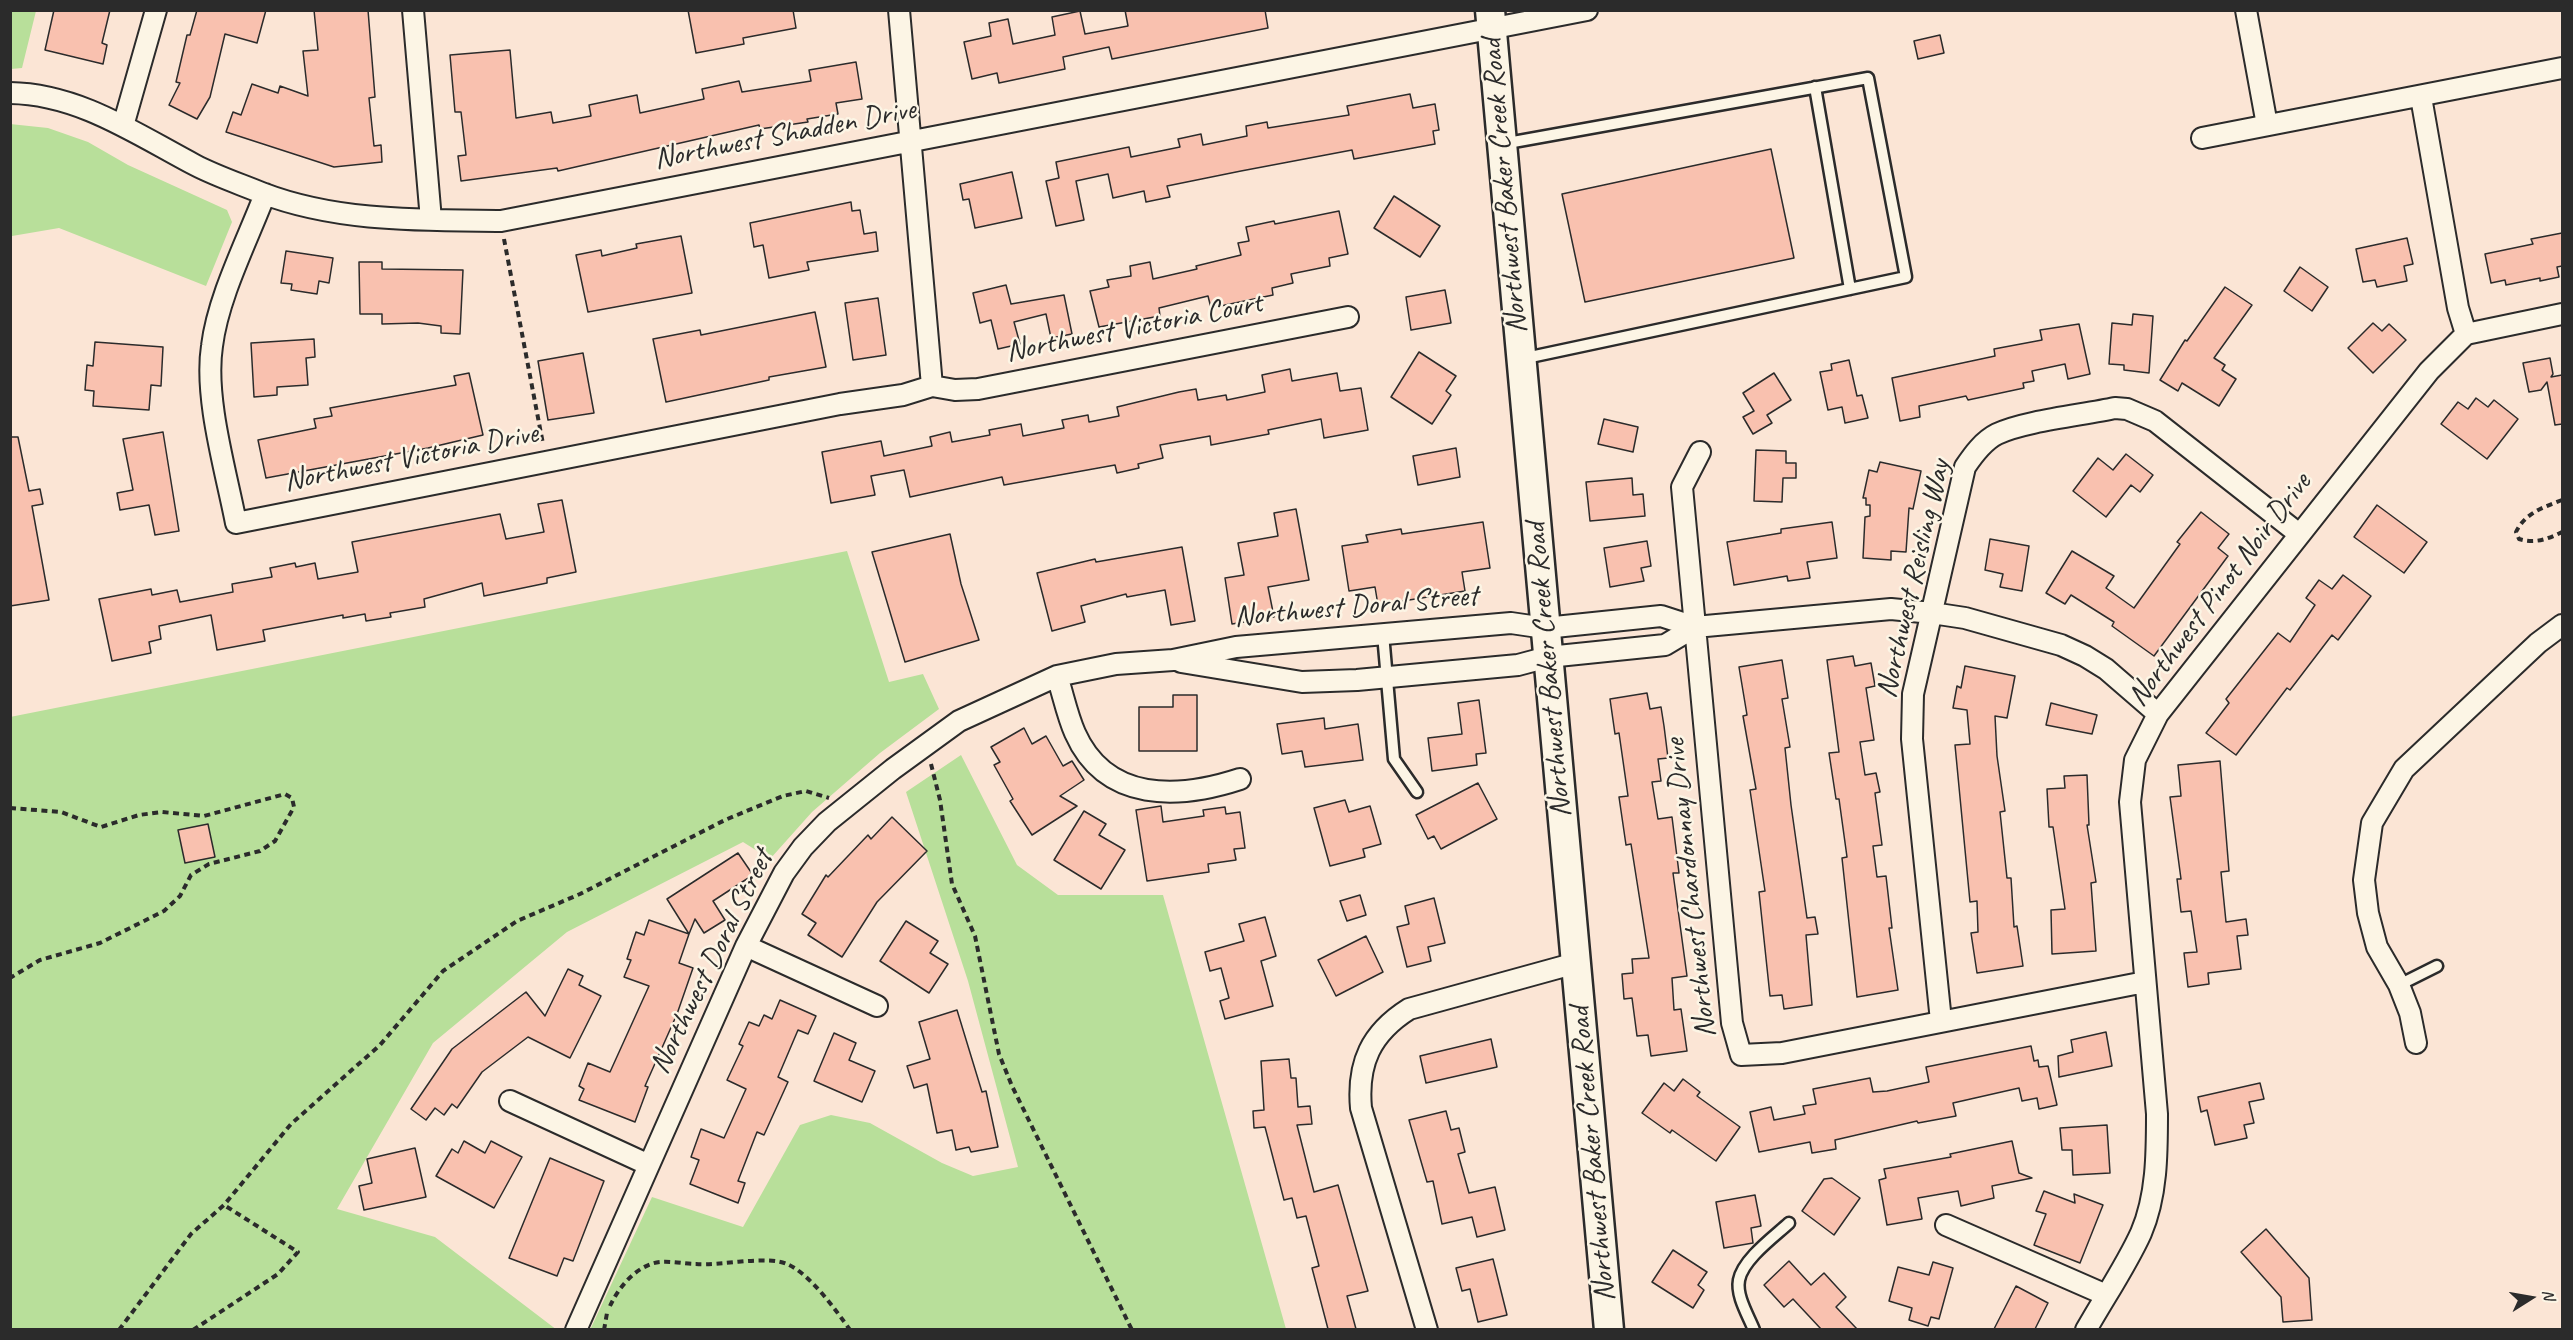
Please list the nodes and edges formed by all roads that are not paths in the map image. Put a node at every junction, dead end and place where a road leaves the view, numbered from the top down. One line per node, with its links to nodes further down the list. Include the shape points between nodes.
1 (156, 10): 12 (street)
2 (413, 10): 17 (street)
3 (899, 10): 14 (street)
4 (1587, 10): 6 (street, Northwest Shadden Drive)
5 (2246, 10): 11 (street)
6 (1490, 20): 14 (street, Northwest Shadden Drive); 15 (main road, Northwest Baker Creek Road)
7 (2562, 68): 10 (street)
8 (1815, 87): 15 (lane); 18 (lane); 18 (lane, via 1868,78 1906,277)
9 (10, 93): 12 (street, Northwest Shadden Drive, via 38,94 83,106)
10 (2421, 97): 11 (street); 21 (street, via 2458,308)
11 (2267, 125): 13 (street)
12 (123, 126): 16 (street, Northwest Shadden Drive, via 198,167)
13 (2202, 138)
14 (910, 142): 17 (street, Northwest Shadden Drive, via 501,221); 23 (street)
15 (1502, 144): 22 (main road, Northwest Baker Creek Road)
16 (265, 194): 17 (street, Northwest Shadden Drive, via 359,215); 23 (street, Northwest Victoria Drive, via 224,300 212,345 210,375 236,523 840,404 903,395)
17 (431, 220)
18 (1850, 290): 22 (lane)
19 (2562, 314): 21 (street)
20 (1348, 316): 23 (street, Northwest Victoria Court, via 978,389)
21 (2466, 334): 25 (street, Northwest Pinot Noir Drive, via 2429,371)
22 (1521, 359): 29 (main road, Northwest Baker Creek Road)
23 (932, 386)
24 (1700, 452): 28 (street, via 1682,487)
25 (2299, 534): 26 (street, Northwest Reisling Way, via 2140,413 2115,408 2009,429 1988,440 1965,467); 35 (street, Northwest Pinot Noir Drive)
26 (1932, 613): 28 (street, via 1891,609); 35 (street, via 2061,645 2106,669); 44 (street, Northwest Reisling Way, via 1913,694 1912,739)
27 (2562, 625): 42 (street, via 2404,769 2372,823 2364,880 2368,913 2377,947)
28 (1695, 627): 29 (street, Northwest Doral Street, via 1661,616); 31 (street, Northwest Doral Street, via 1665,645); 44 (street, Northwest Chardonnay Drive, via 1732,1023 1741,1055 1782,1053)
29 (1545, 628): 30 (street, Northwest Doral Street, via 1511,623); 31 (main road, Northwest Baker Creek Road)
30 (1383, 634): 32 (street, Northwest Doral Street, via 1236,647); 34 (lane)
31 (1548, 657): 34 (street, Northwest Doral Street, via 1518,665); 39 (main road, Northwest Baker Creek Road)
32 (1173, 660): 33 (street, Northwest Doral Street, via 1116,664); 34 (street, Northwest Doral Street, via 1302,682)
33 (1057, 675): 36 (street, via 1076,734 1090,757 1107,773 1134,788 1164,793 1214,788); 38 (street, Northwest Doral Street, via 959,721 844,808 803,847 784,873)
34 (1387, 677): 37 (lane, via 1394,759)
35 (2158, 714): 41 (street, Northwest Pinot Noir Drive, via 2135,760 2130,802)
36 (1240, 778)
37 (1417, 792)
38 (746, 946): 43 (street); 47 (street, Northwest Doral Street)
39 (1576, 963): 52 (street, via 1409,1009 1379,1032 1369,1051 1360,1088 1361,1108); 53 (main road, Northwest Baker Creek Road)
40 (2437, 966): 42 (lane)
41 (2145, 982): 44 (street, Northwest Chardonnay Drive); 50 (street, Northwest Pinot Noir Drive, via 2157,1156 2142,1231)
42 (2399, 985): 45 (street)
43 (877, 1006)
44 (1941, 1022)
45 (2416, 1043)
46 (510, 1101): 47 (street)
47 (649, 1165): 51 (street, Northwest Doral Street)
48 (1789, 1223): 54 (lane, via 1752,1256 1739,1279 1742,1303)
49 (1946, 1225): 50 (street)
50 (2106, 1295): 55 (street, Northwest Pinot Noir Drive)
51 (576, 1329)
52 (1426, 1329)
53 (1609, 1329)
54 (1754, 1329)
55 (2086, 1329)

